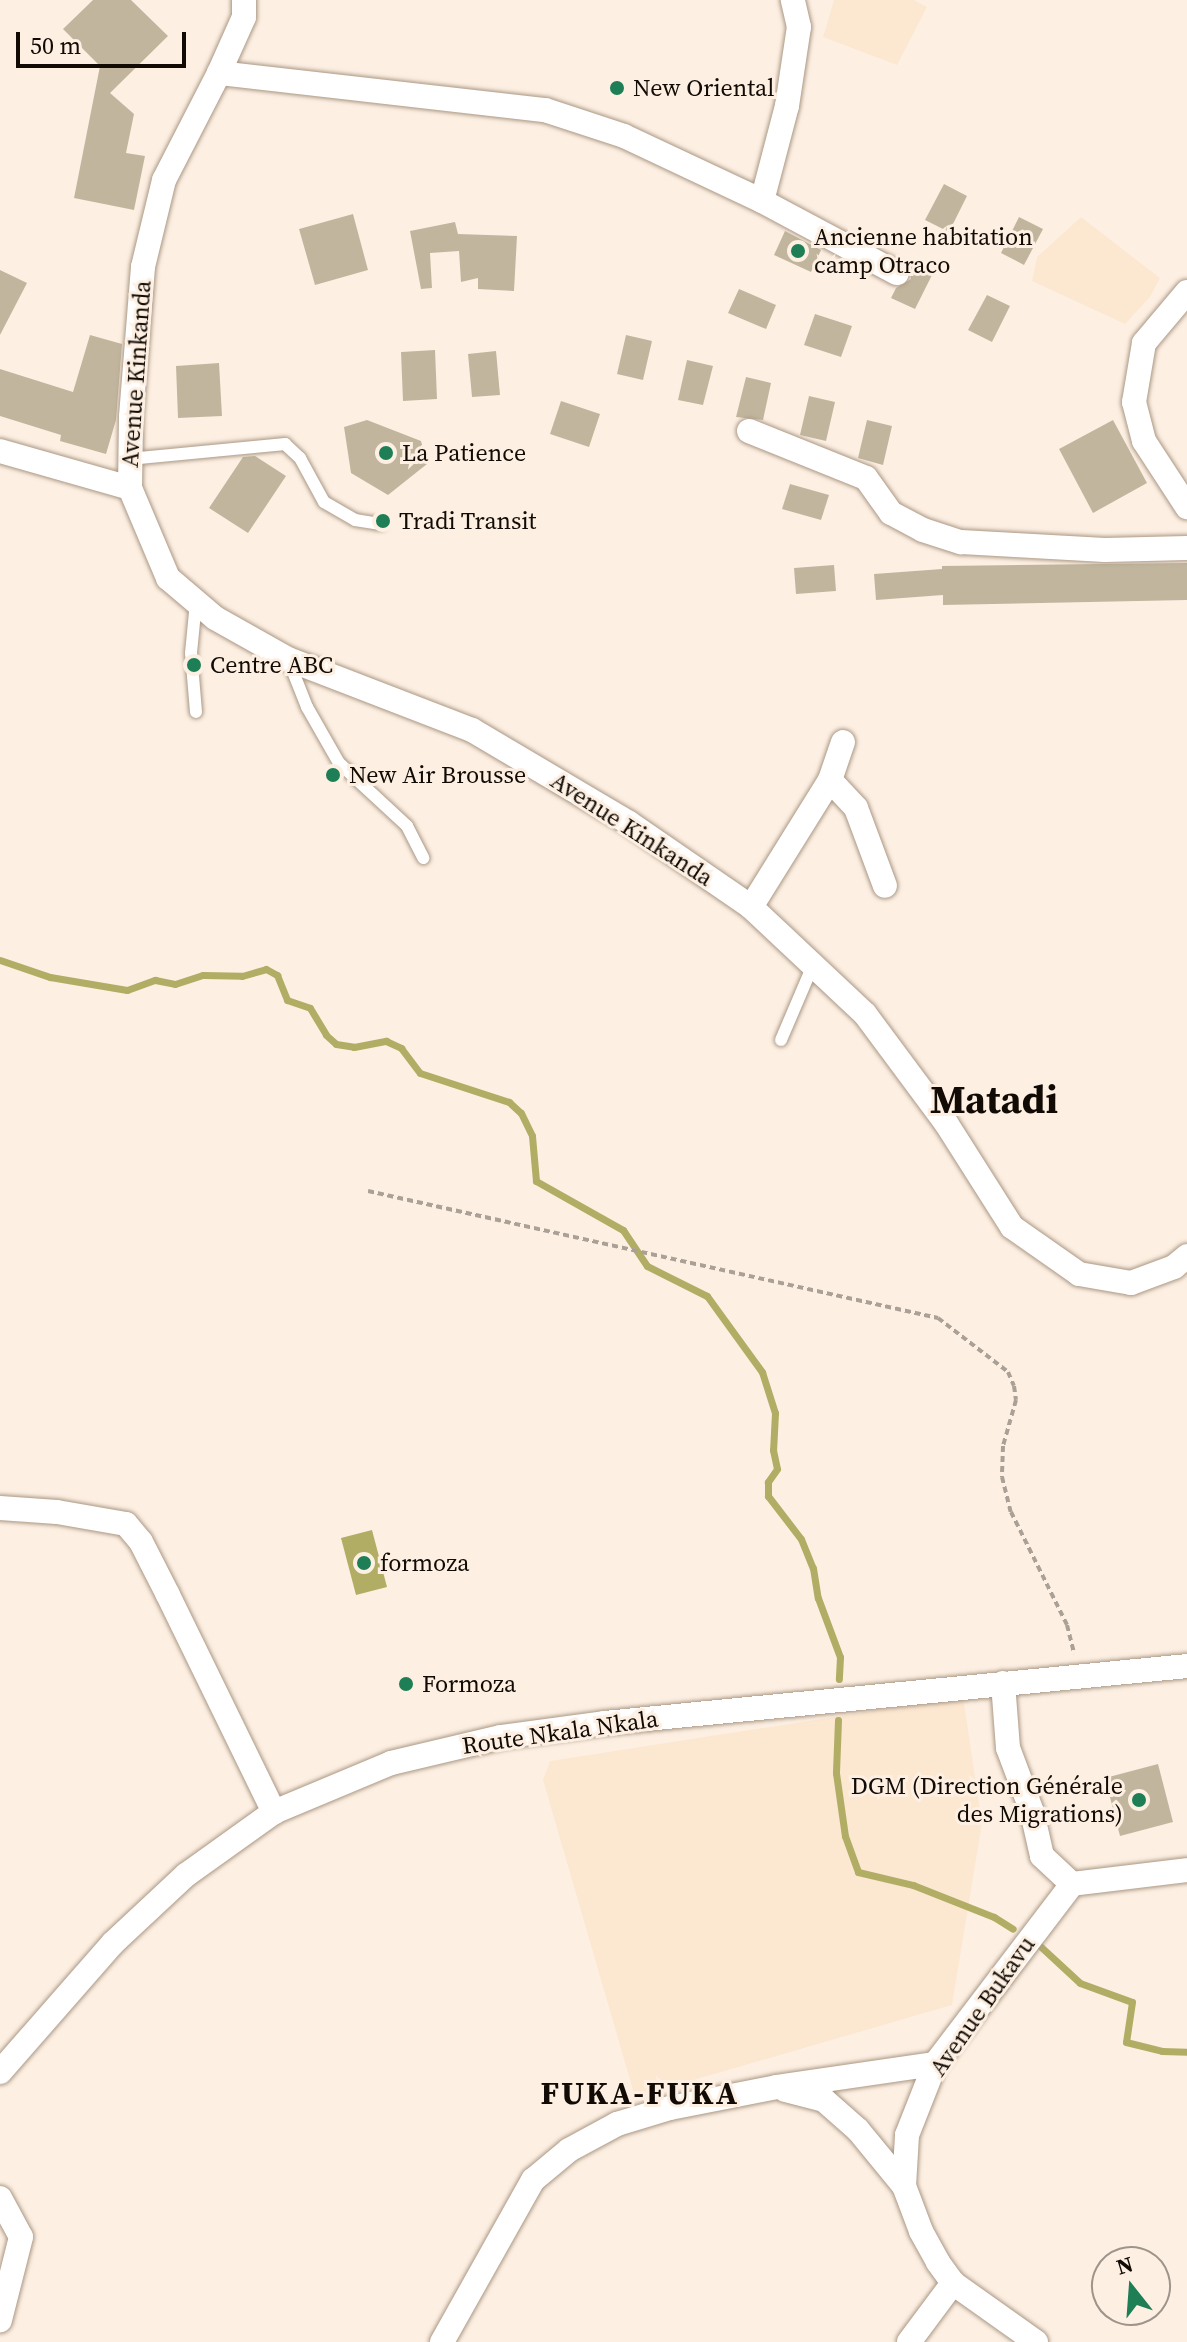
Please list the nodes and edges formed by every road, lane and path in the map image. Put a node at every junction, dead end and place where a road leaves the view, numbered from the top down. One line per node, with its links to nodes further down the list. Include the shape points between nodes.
1 (244, 0): 3 (street, Avenue Kinkanda, via 244,17)
2 (793, 0): 4 (street, via 799,27 787,106)
3 (219, 73): 4 (street, via 545,110 624,136); 9 (street, Avenue Kinkanda, via 164,180 143,267)
4 (762, 201): 5 (street)
5 (897, 273)
6 (1187, 292): 11 (street, via 1144,343 1134,402 1144,441)
7 (749, 431): 13 (street, via 866,478 891,513 961,542 1105,550)
8 (0, 451): 10 (street)
9 (129, 459): 10 (street, Avenue Kinkanda); 12 (lane, via 285,444 300,458 324,502 355,520)
10 (130, 488): 14 (street, Avenue Kinkanda, via 168,578)
11 (1187, 507)
12 (381, 524)
13 (1187, 548)
14 (196, 602): 15 (street, Avenue Kinkanda); 16 (lane, via 191,653)
15 (288, 659): 19 (lane, via 307,707 339,763 407,826); 21 (street, Avenue Kinkanda, via 472,730 629,823)
16 (196, 712)
17 (843, 742): 18 (street)
18 (830, 780): 20 (street, via 856,808); 21 (street)
19 (423, 858)
20 (885, 886)
21 (751, 907): 22 (street, Avenue Kinkanda)
22 (813, 965): 23 (lane); 25 (street, Avenue Kinkanda, via 865,1014 946,1123 1012,1227 1079,1274 1131,1283 1174,1267)
23 (781, 1040)
24 (368, 1191): 28 (path, via 938,1318 967,1337 1008,1372 1014,1386 1002,1477 1011,1512 1067,1625)
25 (1187, 1256)
26 (0, 1508): 30 (street, via 126,1524 141,1542)
27 (1187, 1666): 28 (street, Route Nkala Nkala)
28 (1078, 1676): 29 (street, Route Nkala Nkala)
29 (1003, 1683): 30 (street, Route Nkala Nkala, via 501,1737 391,1763); 32 (street, via 1008,1748 1042,1856)
30 (274, 1812): 34 (street, Route Nkala Nkala, via 186,1875 113,1943)
31 (1187, 1870): 32 (street)
32 (1072, 1884): 33 (street, Avenue Bukavu)
33 (935, 2064): 35 (street); 36 (street, Avenue Bukavu, via 907,2135)
34 (0, 2072)
35 (777, 2087): 36 (street, via 824,2100 858,2130); 40 (street, via 617,2124 569,2150 533,2180)
36 (904, 2186): 38 (street, Avenue Bukavu, via 921,2231)
37 (0, 2198): 39 (street, via 21,2237)
38 (953, 2283): 41 (street); 42 (street, Avenue Bukavu)
39 (0, 2320)
40 (442, 2342)
41 (909, 2342)
42 (1036, 2342)

